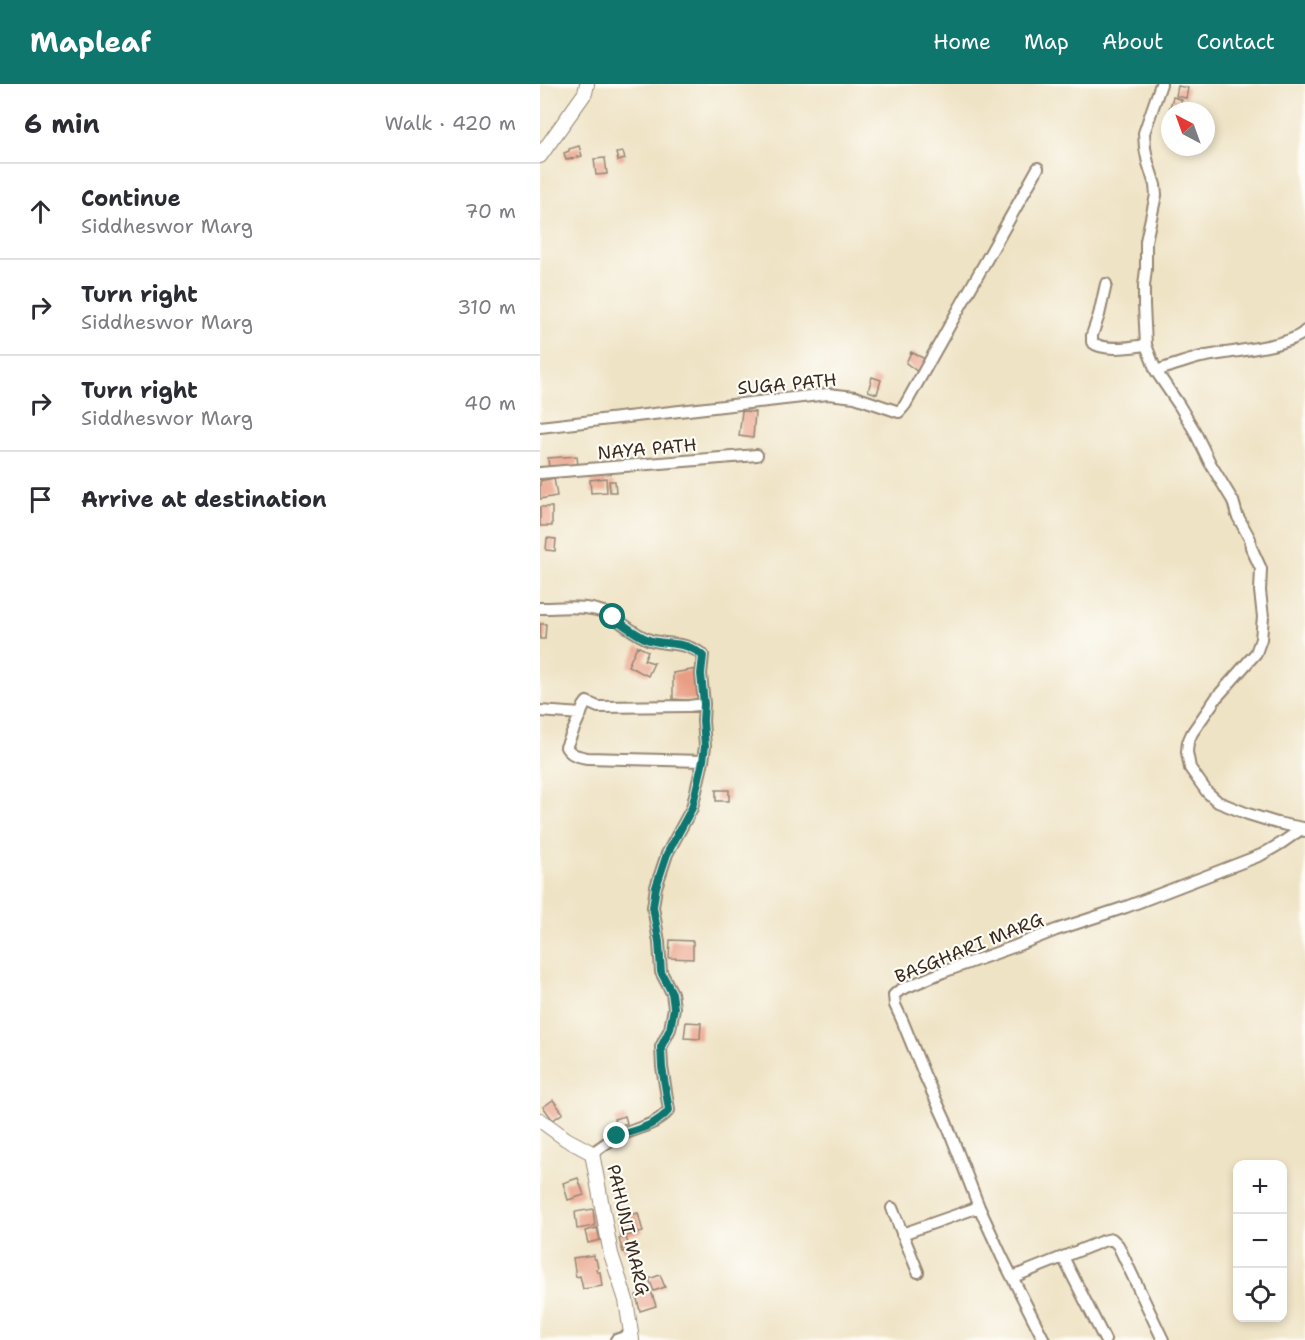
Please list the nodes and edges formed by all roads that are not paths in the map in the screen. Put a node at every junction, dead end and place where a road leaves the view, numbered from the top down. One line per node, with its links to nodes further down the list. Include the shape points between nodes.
1 (587, 84): 3 (street, via 585,93)
2 (1161, 84): 7 (street, via 1144,133 1156,195 1146,241)
3 (540, 156)
4 (1038, 168): 9 (street, SUGA PATH, via 898,412 855,397 828,394)
5 (1106, 284): 7 (street, via 1092,342 1099,347)
6 (1305, 331): 8 (street, via 1270,345 1203,357)
7 (1146, 345): 8 (street)
8 (1156, 371): 17 (street, via 1233,501 1261,569 1261,639 1256,653 1192,733 1187,752 1190,768 1218,802)
9 (540, 427)
10 (757, 455): 11 (street, NAYA PATH)
11 (540, 473)
12 (540, 608): 13 (street, via 593,609 650,640 694,648 703,656)
13 (704, 704): 15 (street, via 598,707 587,702); 16 (street)
14 (540, 711): 15 (street)
15 (580, 714): 16 (street, via 566,747 575,756)
16 (703, 761): 19 (street, via 692,808 667,854 653,907 661,972 672,993 674,1008 661,1047 669,1110 647,1126 617,1136)
17 (1304, 829): 20 (street, BASGHARI MARG, via 1261,855 943,972 894,995)
18 (540, 1120): 19 (street, PAHUNI MARG)
19 (592, 1153): 26 (street, PAHUNI MARG)
20 (979, 1207): 22 (street); 25 (street, BASGHARI MARG)
21 (892, 1208): 22 (street)
22 (902, 1234): 24 (street)
23 (1063, 1257): 25 (street); 29 (street); 30 (street, via 1112,1239)
24 (918, 1272)
25 (1013, 1277): 28 (street, BASGHARI MARG)
26 (632, 1338): 27 (street)
27 (616, 1340)
28 (1044, 1340)
29 (1105, 1340)
30 (1163, 1340)

